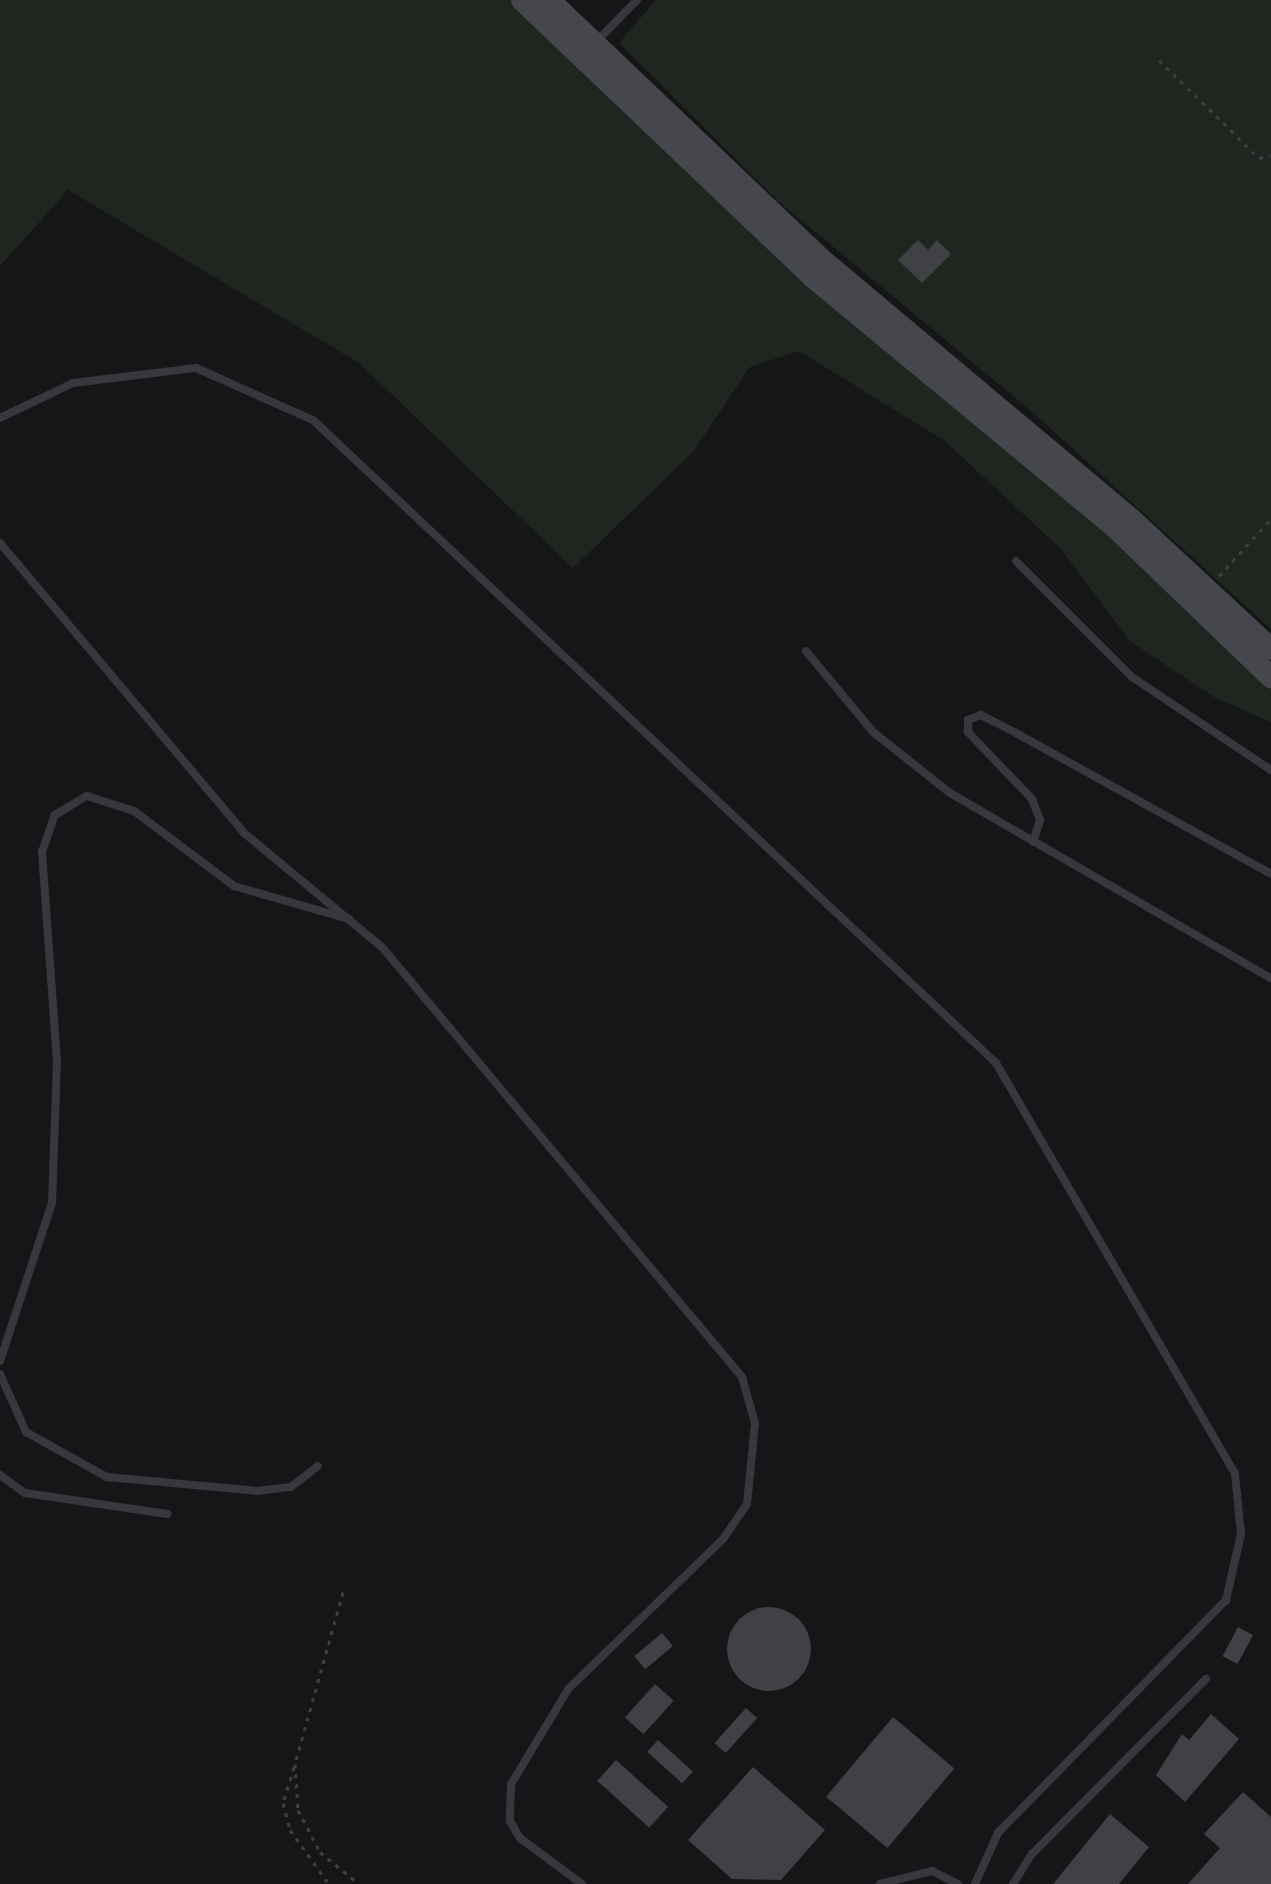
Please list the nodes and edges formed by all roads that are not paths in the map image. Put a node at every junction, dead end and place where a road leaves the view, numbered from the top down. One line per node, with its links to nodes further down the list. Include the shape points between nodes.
1 (522, 0): 10 (main road, via 814,278 1117,529)
2 (549, 0): 4 (main road)
3 (637, 0): 4 (lane)
4 (595, 43): 8 (main road, via 821,259 1209,588)
5 (0, 418): 25 (lane, via 73,383 196,368 313,420 996,1063 1235,1474 1241,1534 1226,1600 998,1833)
6 (0, 543): 14 (lane, via 244,833)
7 (1016, 561): 11 (lane, via 1132,677)
8 (1271, 649)
9 (806, 651): 12 (lane, via 873,732 950,793)
10 (1271, 677)
11 (1271, 770)
12 (1033, 842): 13 (lane, via 1040,820 1032,799 968,732 968,720 981,715 1191,824); 15 (lane)
13 (1271, 874)
14 (353, 920): 16 (lane, via 234,886 134,811 87,796 55,815 42,852 57,1061 52,1203); 22 (lane, via 742,1377 755,1423 756,1467 739,1516 569,1688 511,1784 510,1821 520,1838)
15 (1271, 978)
16 (0, 1361)
17 (0, 1374): 18 (lane, via 26,1432 107,1477 257,1491 291,1487)
18 (318, 1466)
19 (0, 1475): 20 (lane, via 25,1493)
20 (167, 1514)
21 (1206, 1679): 26 (lane, via 1032,1854)
22 (582, 1884)
23 (880, 1884): 24 (lane, via 932,1871)
24 (958, 1884)
25 (975, 1884)
26 (1013, 1884)

